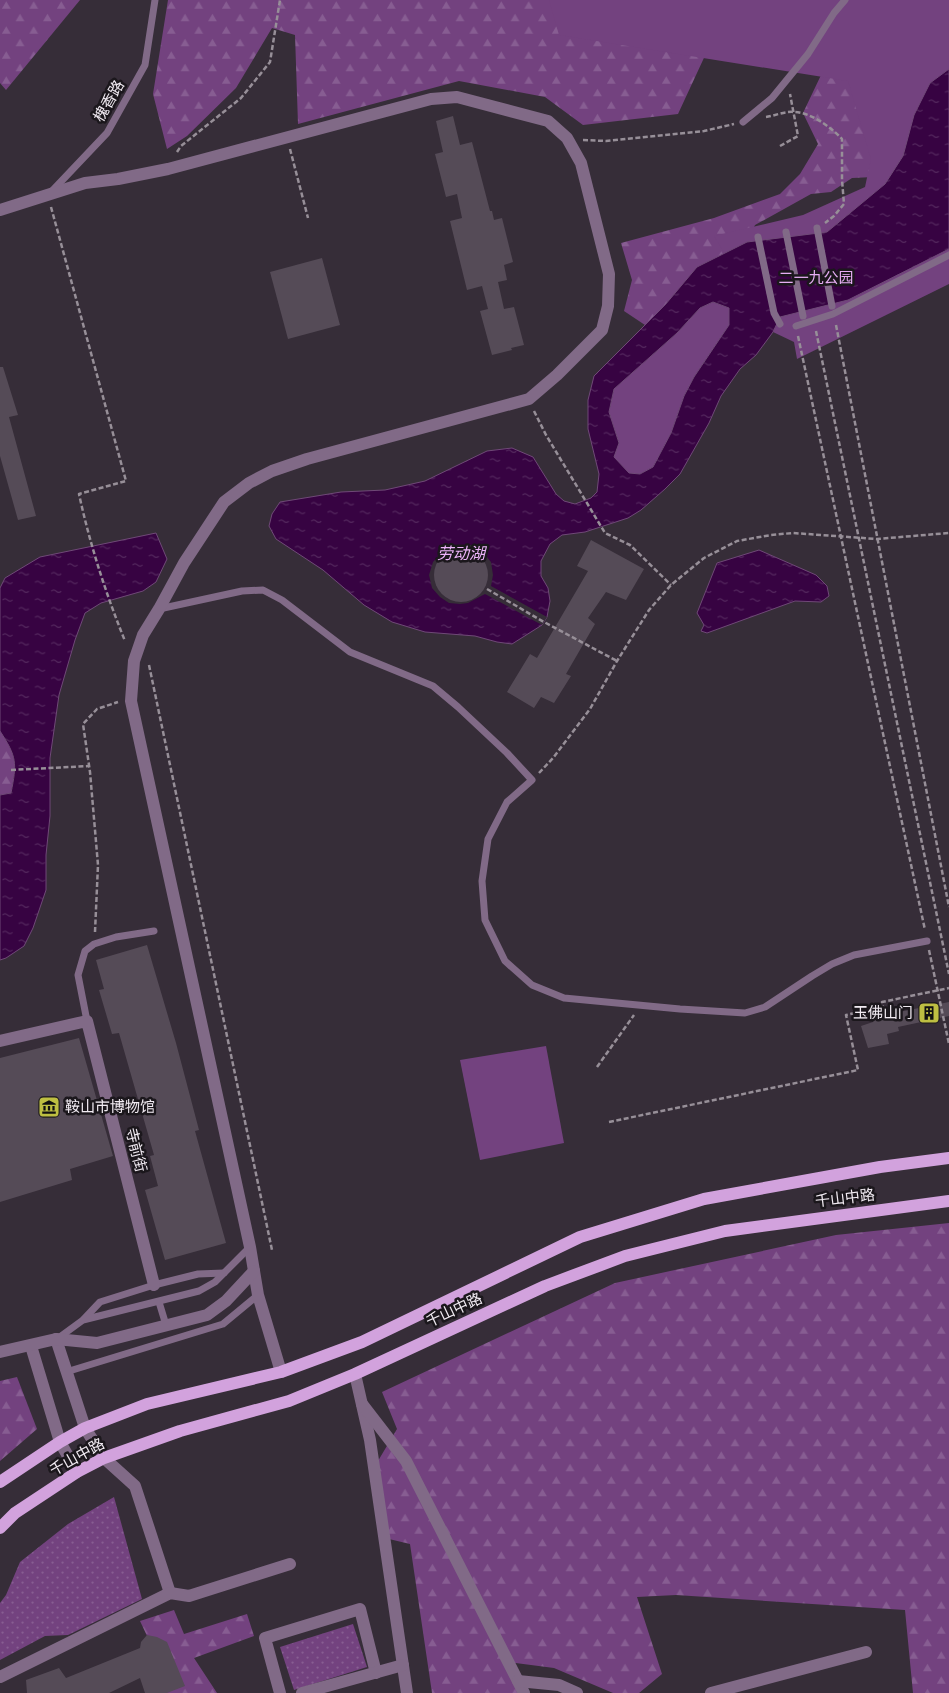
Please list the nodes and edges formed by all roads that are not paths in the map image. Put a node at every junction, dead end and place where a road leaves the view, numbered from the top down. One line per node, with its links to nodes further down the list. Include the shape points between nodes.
1 (155, 0): 4 (lane, 槐香路, via 145,65 107,133)
2 (845, 0): 3 (lane, via 788,80)
3 (743, 122)
4 (47, 196): 5 (street); 14 (street, via 85,183 168,169 432,99 458,97 548,121 567,138 581,163 609,274 608,306 602,330 528,399 307,459 249,483 224,502 184,563)
5 (0, 210)
6 (817, 228): 10 (lane)
7 (786, 232): 11 (lane)
8 (758, 237): 12 (lane, via 774,314)
9 (949, 255): 10 (lane)
10 (833, 310): 13 (lane)
11 (803, 316)
12 (780, 324)
13 (796, 326)
14 (159, 610): 16 (lane, via 242,591 264,590 350,652 434,686 507,753 532,780 507,802 488,839 482,881 485,920 505,960 532,985 564,998 745,1013 765,1008 832,964 854,955); 21 (street, via 142,635 134,661 132,701)
15 (154, 931): 17 (lane, via 116,937 84,951 78,975)
16 (927, 941)
17 (87, 1021): 18 (street); 24 (street, 寺前街)
18 (0, 1041)
19 (949, 1158): 33 (main road, 千山中路, via 880,1167 704,1199 580,1237 362,1342)
20 (949, 1201): 34 (main road, 千山中路, via 725,1230 625,1256 545,1286)
21 (250, 1247): 22 (street); 23 (lane)
22 (254, 1270): 25 (street); 28 (street, via 226,1301 207,1315)
23 (224, 1273): 24 (lane, via 198,1274); 26 (lane, via 199,1291)
24 (154, 1285): 27 (lane, via 100,1302)
25 (258, 1295): 32 (lane, via 223,1324); 33 (street)
26 (159, 1302): 27 (lane); 28 (lane)
27 (83, 1320): 29 (lane)
28 (166, 1325): 29 (street, via 97,1343)
29 (56, 1339): 30 (street); 32 (street)
30 (31, 1346): 31 (street); 37 (street)
31 (0, 1352)
32 (66, 1372): 36 (street)
33 (281, 1372): 36 (main road, 千山中路, via 148,1404)
34 (355, 1374): 35 (street); 38 (main road, 千山中路, via 289,1401)
35 (362, 1404): 45 (street); 48 (street, via 406,1461)
36 (85, 1428): 37 (main road, 千山中路); 38 (street)
37 (60, 1442): 39 (street); 40 (main road, 千山中路)
38 (104, 1458): 39 (main road, 千山中路); 43 (street, via 134,1486)
39 (77, 1472): 41 (main road, 千山中路, via 15,1513)
40 (0, 1482)
41 (0, 1528)
42 (290, 1564): 43 (street, via 189,1596)
43 (170, 1594): 47 (street)
44 (866, 1652): 54 (street)
45 (403, 1665): 46 (street); 51 (street)
46 (376, 1673): 49 (street, via 360,1609 266,1638); 50 (street)
47 (0, 1676)
48 (518, 1681): 52 (street); 53 (street, via 559,1685)
49 (280, 1693)
50 (302, 1693)
51 (407, 1693)
52 (524, 1693)
53 (577, 1693)
54 (711, 1693)

